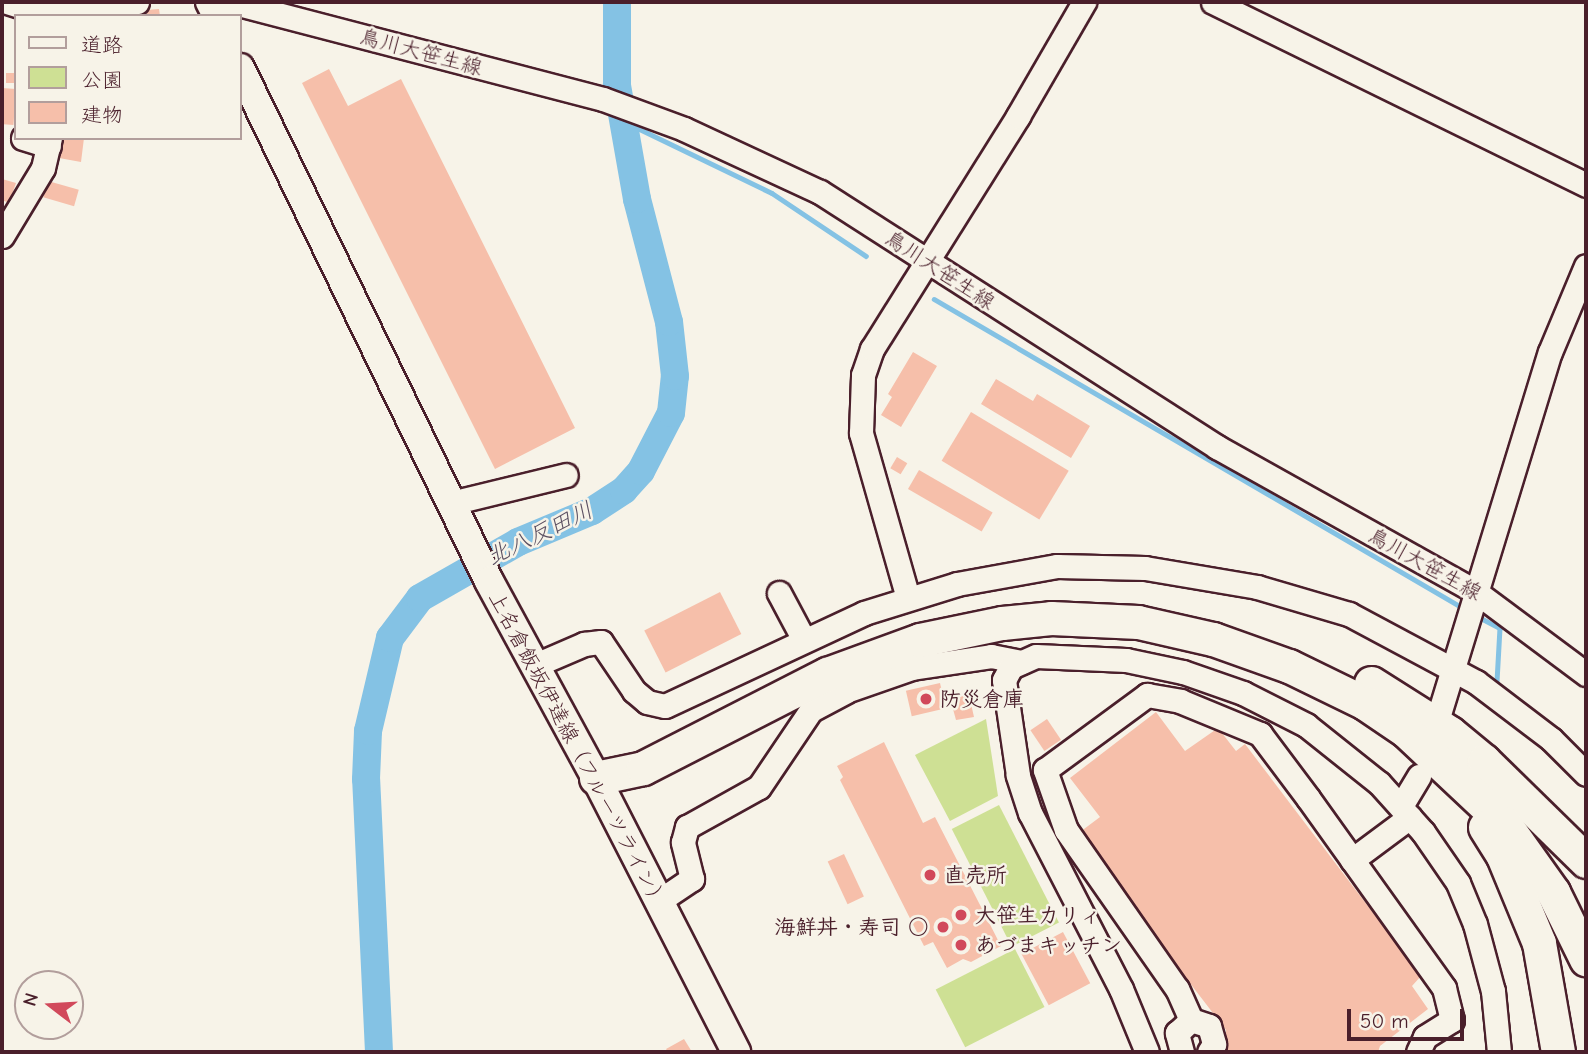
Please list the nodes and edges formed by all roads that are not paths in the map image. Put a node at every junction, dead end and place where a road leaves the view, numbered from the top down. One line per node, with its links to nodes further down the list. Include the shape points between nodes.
1 (7, 2): 6 (street)
2 (137, 2): 7 (street)
3 (231, 2): 12 (street, 鳥川大笹生線, via 603,99 820,192)
4 (1084, 2): 12 (street)
5 (1213, 2): 10 (street)
6 (45, 14)
7 (55, 14)
8 (242, 72): 15 (main road, 上名倉飯坂伊達線（フルーツライン）)
9 (49, 142): 11 (street, via 43,168)
10 (1586, 185)
11 (2, 236)
12 (928, 262): 16 (street, 鳥川大笹生線, via 1217,447); 18 (street, via 872,349 858,405 861,433)
13 (1586, 266): 16 (street, via 1550,352)
14 (566, 475): 15 (street)
15 (452, 503): 21 (main road, 上名倉飯坂伊達線（フルーツライン）)
16 (1476, 592): 22 (street); 23 (street, 鳥川大笹生線)
17 (779, 593): 19 (street)
18 (908, 598): 19 (street); 22 (street, via 1056,566 1177,571 1257,587 1349,614)
19 (804, 640): 21 (street, via 665,706 647,702 634,691 601,642 584,644)
20 (1021, 662): 30 (street, via 1060,654 1126,660 1183,672 1243,693 1331,743); 33 (street, via 991,656 912,668 846,691 811,710 759,786 687,827 683,842 692,879); 39 (street, via 1004,680 1017,775 1030,813 1121,989)
21 (533, 666): 29 (main road, 上名倉飯坂伊達線（フルーツライン）)
22 (1453, 667): 25 (street); 27 (street)
23 (1586, 674)
24 (1371, 683): 29 (highway, via 1300,647 1215,617 1104,598 1025,600 928,617 850,643 629,750); 32 (highway, via 1450,733 1484,761); 34 (highway, via 1442,738 1497,791 1532,831)
25 (1440, 710)
26 (1406, 731): 29 (highway, via 1323,682 1213,639 1138,622 1051,618 953,631 879,653 827,674 643,768); 35 (highway, via 1504,823 1553,892); 43 (highway, via 1447,776 1503,856 1539,943)
27 (1582, 764)
28 (1419, 776): 30 (street)
29 (596, 778): 33 (main road, 上名倉飯坂伊達線（フルーツライン）)
30 (1406, 811): 31 (street); 42 (street, via 1458,883 1475,924 1493,991)
31 (1352, 860): 36 (street, via 1260,734 1180,701 1147,695 1045,771 1066,830 1177,989); 41 (street, via 1444,988 1452,1007 1452,1020 1425,1037)
32 (1586, 861)
33 (659, 901): 38 (main road, 上名倉飯坂伊達線（フルーツライン）)
34 (1586, 919)
35 (1586, 959)
36 (1191, 1020): 37 (street, via 1177,1033); 40 (street, via 1209,1026 1214,1044)
37 (1180, 1048): 39 (street)
38 (736, 1052)
39 (1148, 1052)
40 (1209, 1052)
41 (1418, 1052)
42 (1499, 1052)
43 (1558, 1052)

